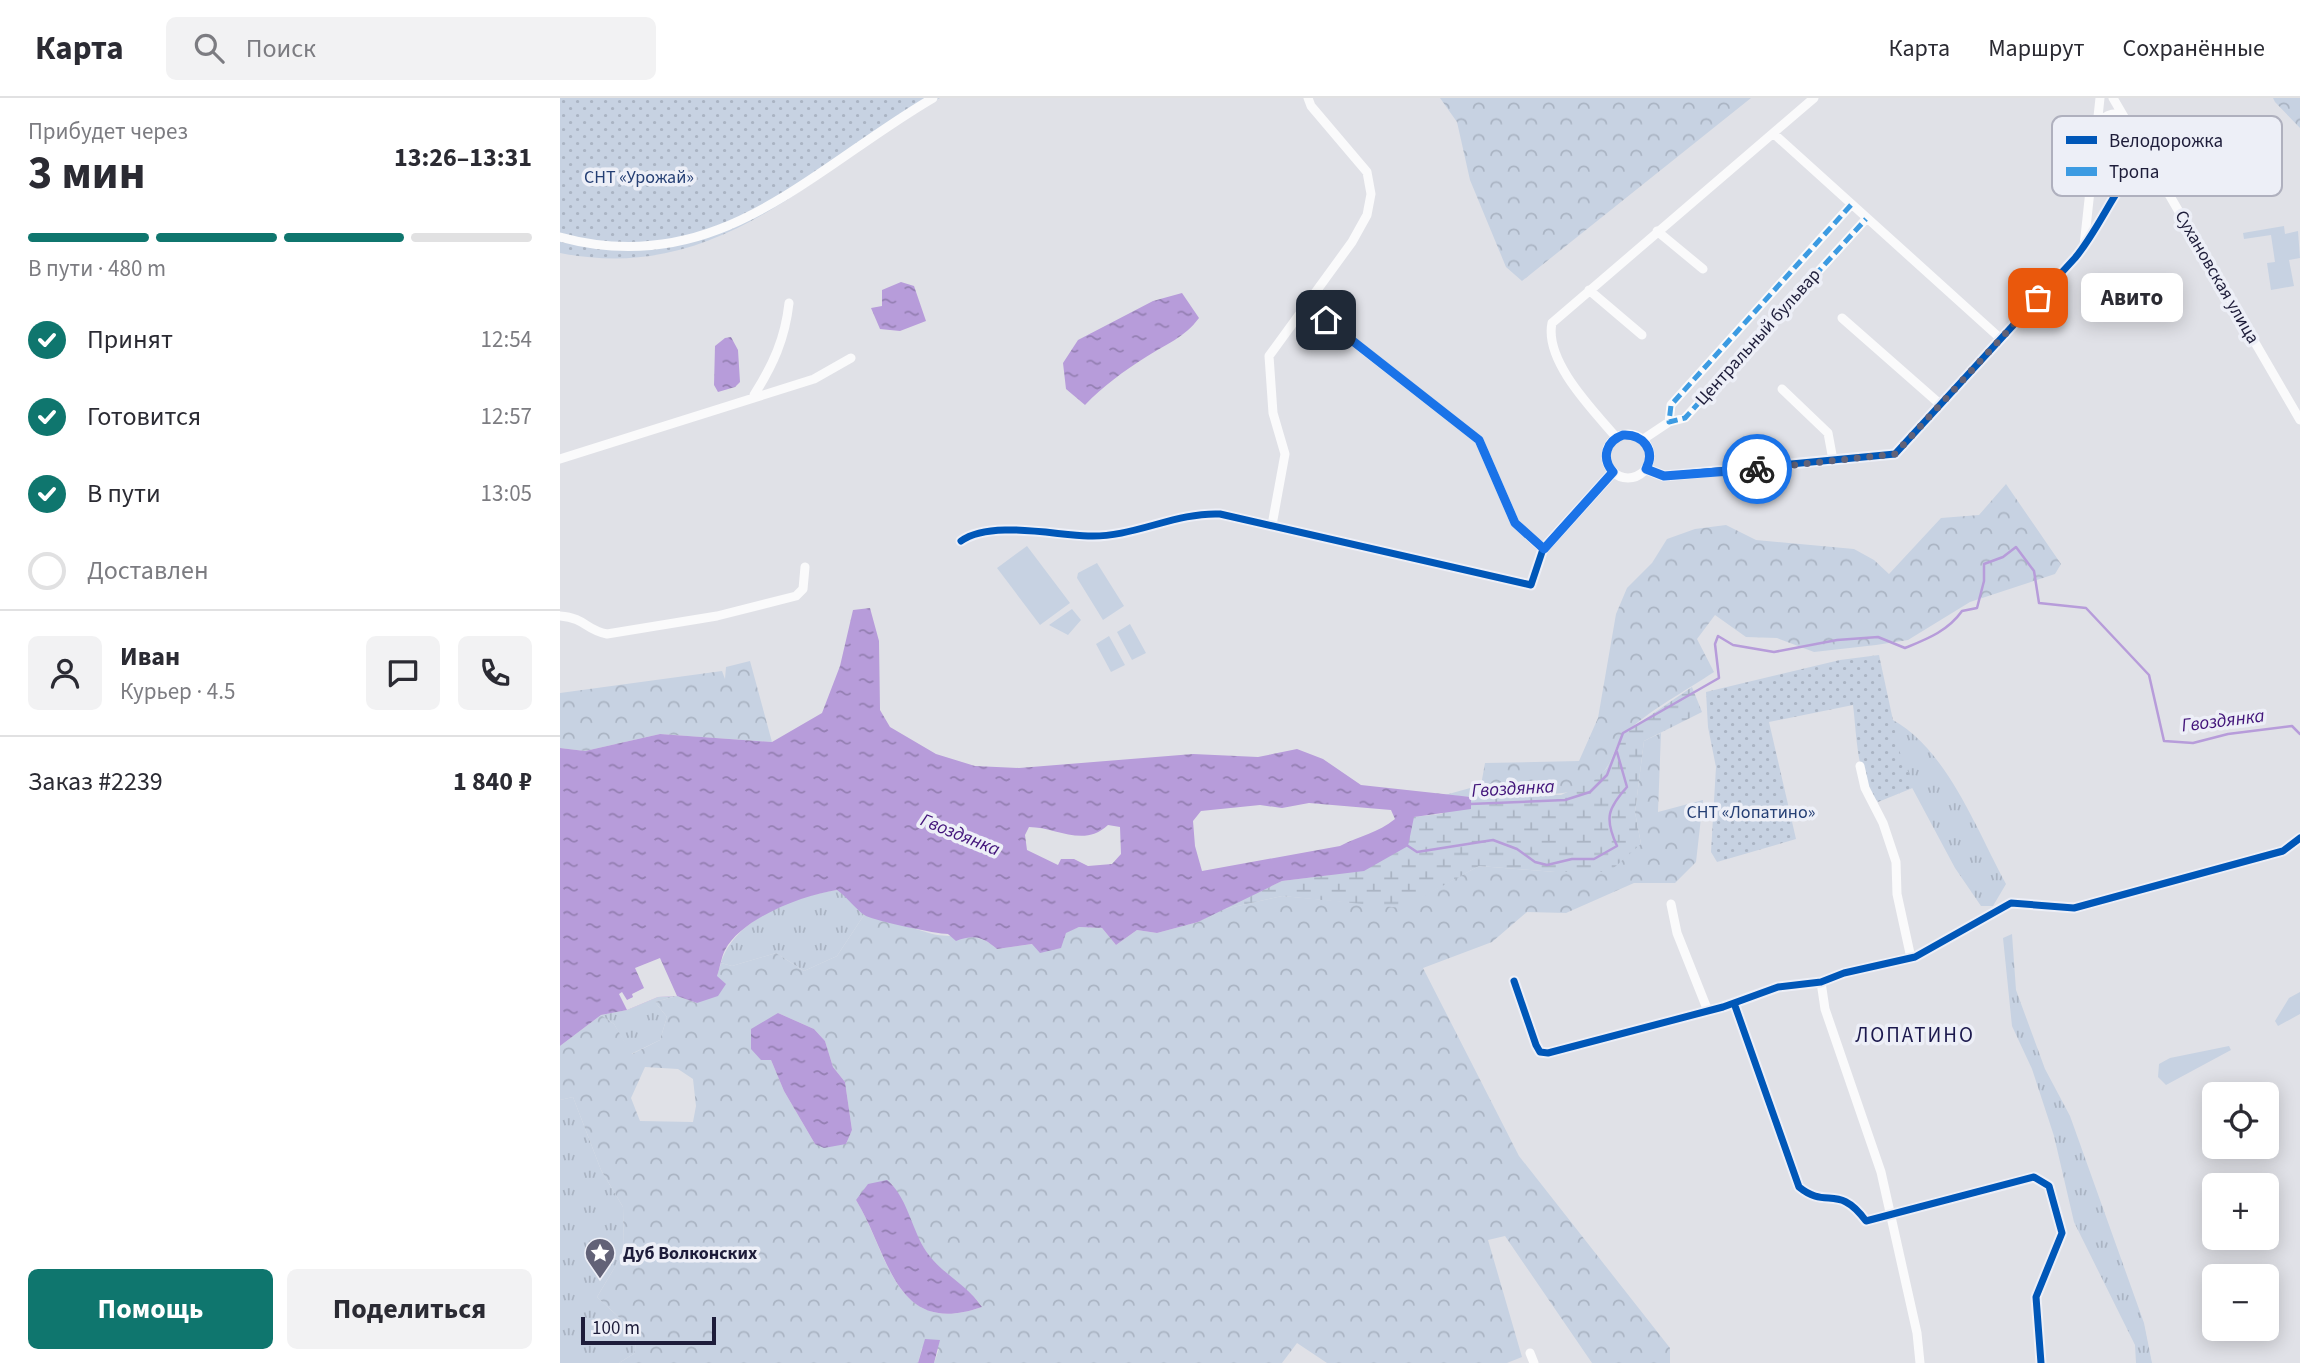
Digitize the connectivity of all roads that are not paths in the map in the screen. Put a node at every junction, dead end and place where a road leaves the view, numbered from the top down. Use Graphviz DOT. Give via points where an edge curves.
graph roads {
  1 [pos="933,98"];
  2 [pos="1308,98"];
  3 [pos="1814,98"];
  4 [pos="2100,98"];
  5 [pos="2113,98"];
  6 [pos="2122,114"];
  7 [pos="2099,116"];
  8 [pos="2107,116"];
  9 [pos="1773,133"];
  10 [pos="2090,196"];
  11 [pos="2115,196"];
  12 [pos="2169,196"];
  13 [pos="1851,205"];
  14 [pos="1866,219"];
  15 [pos="1657,230"];
  16 [pos="560,237"];
  17 [pos="2084,247"];
  18 [pos="1703,269"];
  19 [pos="1589,290"];
  20 [pos="789,303"];
  21 [pos="1305,304"];
  22 [pos="1842,318"];
  23 [pos="1642,335"];
  24 [pos="2000,339"];
  25 [pos="851,358"];
  26 [pos="1782,389"];
  27 [pos="754,395"];
  28 [pos="1941,405"];
  29 [pos="2297,416"];
  30 [pos="1669,422"];
  31 [pos="2300,431"];
  32 [pos="1616,437"];
  33 [pos="1642,440"];
  34 [pos="560,459"];
  35 [pos="1833,460"];
  36 [pos="1646,469"];
  37 [pos="1613,472"];
  38 [pos="1272,525"];
  39 [pos="961,541"];
  40 [pos="1544,549"];
  41 [pos="805,567"];
  42 [pos="560,616"];
  43 [pos="1860,766"];
  44 [pos="2300,838"];
  45 [pos="1671,904"];
  46 [pos="1911,958"];
  47 [pos="1514,981"];
  48 [pos="1821,982"];
  49 [pos="1734,1003"];
  50 [pos="1708,1011"];
  51 [pos="1892,1216"];
  52 [pos="1530,1353"];
  53 [pos="1534,1363"];
  54 [pos="1920,1363"];
  55 [pos="2041,1363"];
  1 -- 16 [label="street" via="782,199 720,231 639,246 584,244"];
  2 -- 21 [label="street" via="1367,172 1371,194 1367,215 1352,242"];
  3 -- 9 [label="street"];
  4 -- 7 [label="street"];
  5 -- 6 [label="street, Сухановская улица"];
  6 -- 8 [label="street"];
  9 -- 13 [label="street"];
  9 -- 15 [label="street"];
  10 -- 17 [label="street"];
  11 -- 17 [label="street"];
  12 -- 29 [label="street, Сухановская улица"];
  13 -- 14 [label="street"];
  13 -- 30 [label="street, Центральный бульвар" via="1671,405"];
  14 -- 24 [label="street"];
  14 -- 30 [label="street, Центральный бульвар" via="1685,418"];
  15 -- 18 [label="street"];
  15 -- 19 [label="street"];
  17 -- 24 [label="street"];
  19 -- 23 [label="street"];
  19 -- 32 [label="street" via="1552,323 1550,332 1565,374"];
  20 -- 27 [label="street" via="783,341"];
  21 -- 38 [label="street" via="1269,356 1273,413 1285,454"];
  21 -- 40 [label="street" via="1479,440 1515,523"];
  22 -- 28 [label="street"];
  24 -- 28 [label="street"];
  25 -- 27 [label="street" via="814,379"];
  26 -- 35 [label="street" via="1828,433"];
  27 -- 34 [label="street"];
  28 -- 35 [label="street" via="1895,454"];
  29 -- 31 [label="street, Сухановская улица"];
  30 -- 33 [label="street"];
  32 -- 33 [label="street" via="1631,434"];
  32 -- 37 [label="street" via="1606,453"];
  33 -- 36 [label="street" via="1650,457"];
  35 -- 36 [label="street" via="1664,476"];
  36 -- 37 [label="street" via="1634,478"];
  37 -- 40 [label="street"];
  38 -- 39 [label="street" via="1207,513 1091,537 997,531"];
  38 -- 40 [label="street" via="1531,585"];
  41 -- 42 [label="street" via="803,589 796,596 717,617 607,634 595,632 578,618"];
  43 -- 46 [label="street" via="1896,862 1897,894"];
  44 -- 46 [label="street" via="2283,851 2074,908 2011,903"];
  45 -- 50 [label="street" via="1677,933"];
  46 -- 48 [label="street"];
  47 -- 50 [label="street" via="1540,1052"];
  48 -- 49 [label="street" via="1778,987"];
  48 -- 51 [label="street" via="1825,1009"];
  49 -- 50 [label="street"];
  49 -- 51 [label="street" via="1799,1188 1810,1196 1843,1198 1866,1221"];
  51 -- 54 [label="street"];
  51 -- 55 [label="street" via="2034,1177 2049,1186 2062,1233 2036,1297"];
  52 -- 53 [label="street"];
}
